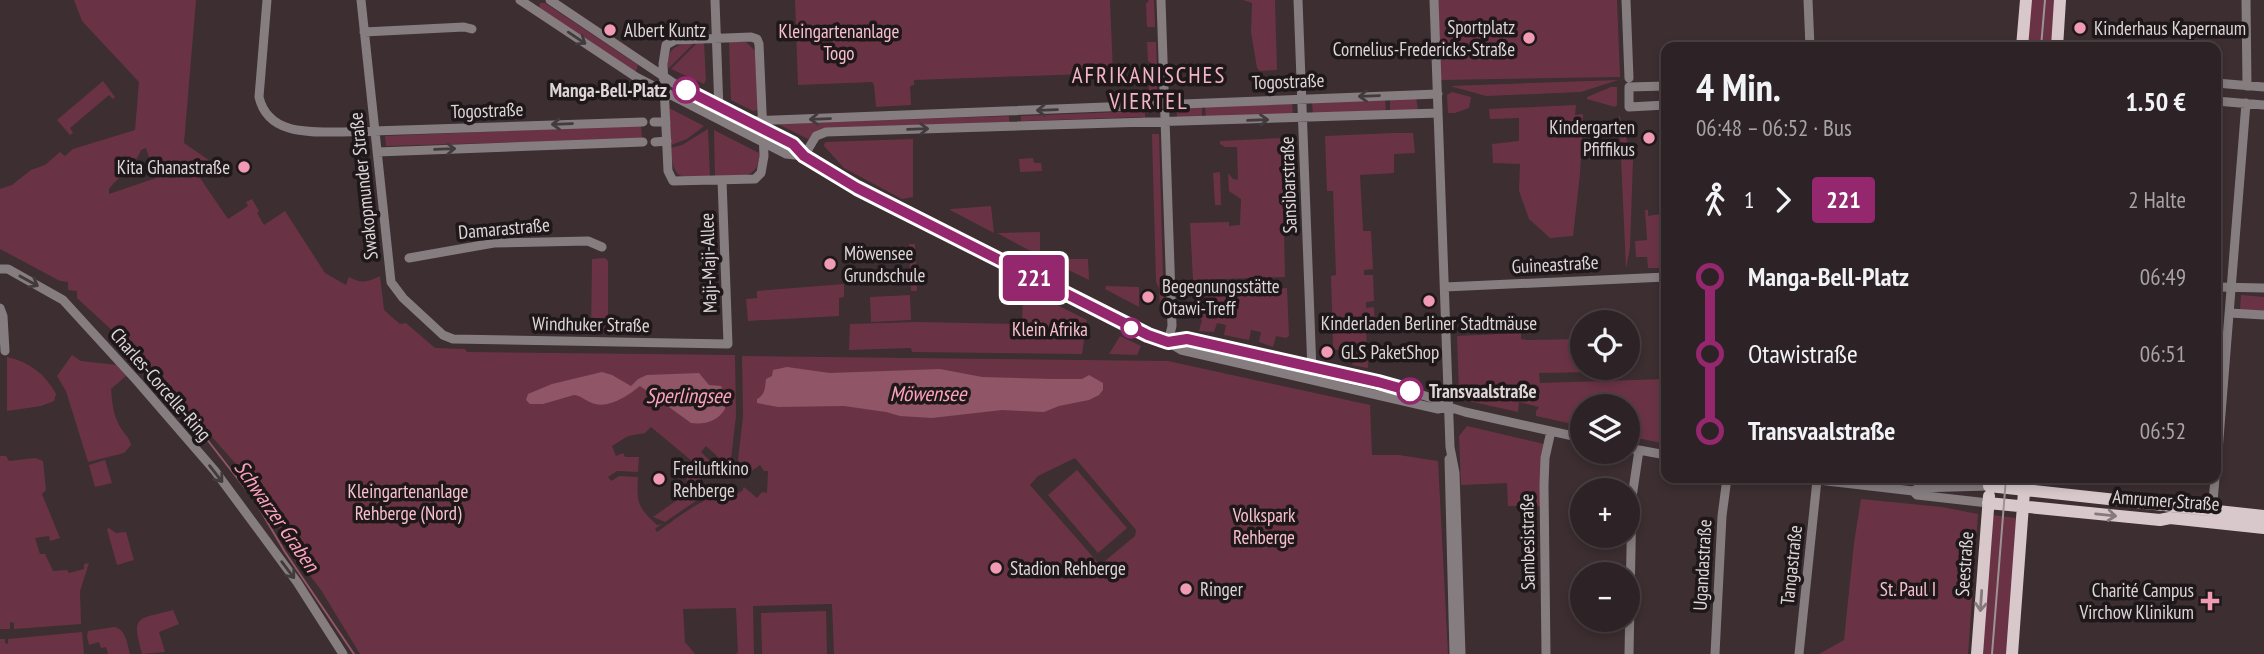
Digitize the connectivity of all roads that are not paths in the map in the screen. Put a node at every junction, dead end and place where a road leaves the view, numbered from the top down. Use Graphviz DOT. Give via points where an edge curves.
graph roads {
  1 [pos="267,0"];
  2 [pos="361,0"];
  3 [pos="520,0"];
  4 [pos="550,0"];
  5 [pos="715,0"];
  6 [pos="1161,0"];
  7 [pos="1298,0"];
  8 [pos="1434,0"];
  9 [pos="1626,0"];
  10 [pos="1808,0"];
  11 [pos="2026,0"];
  12 [pos="2060,0"];
  13 [pos="2246,0"];
  14 [pos="536,4"];
  15 [pos="472,29"];
  16 [pos="364,32"];
  17 [pos="716,38"];
  18 [pos="1810,42"];
  19 [pos="2022,42"];
  20 [pos="2057,42"];
  21 [pos="645,63"];
  22 [pos="664,76"];
  23 [pos="636,77"];
  24 [pos="1629,83"];
  25 [pos="2221,84"];
  26 [pos="1661,86"];
  27 [pos="2246,86"];
  28 [pos="2264,87"];
  29 [pos="665,93"];
  30 [pos="1437,94"];
  31 [pos="1302,98"];
  32 [pos="2221,101"];
  33 [pos="2246,103"];
  34 [pos="1164,104"];
  35 [pos="1661,105"];
  36 [pos="2264,105"];
  37 [pos="719,107"];
  38 [pos="1015,111"];
  39 [pos="1438,113"];
  40 [pos="1303,118"];
  41 [pos="720,120"];
  42 [pos="643,122"];
  43 [pos="654,122"];
  44 [pos="666,122"];
  45 [pos="1165,122"];
  46 [pos="763,124"];
  47 [pos="1015,125"];
  48 [pos="374,131"];
  49 [pos="667,141"];
  50 [pos="643,142"];
  51 [pos="655,142"];
  52 [pos="764,143"];
  53 [pos="377,152"];
  54 [pos="804,156"];
  55 [pos="722,180"];
  56 [pos="602,247"];
  57 [pos="409,258"];
  58 [pos="0,269"];
  59 [pos="1661,277"];
  60 [pos="1445,287"];
  61 [pos="2221,287"];
  62 [pos="2231,287"];
  63 [pos="2264,288"];
  64 [pos="0,308"];
  65 [pos="2230,313"];
  66 [pos="2264,316"];
  67 [pos="453,339"];
  68 [pos="1168,342"];
  69 [pos="728,344"];
  70 [pos="5,351"];
  71 [pos="1313,368"];
  72 [pos="1311,379"];
  73 [pos="1449,407"];
  74 [pos="2221,411"];
  75 [pos="1551,431"];
  76 [pos="1570,435"];
  77 [pos="1640,450"];
  78 [pos="1661,454"];
  79 [pos="1637,464"];
  80 [pos="1726,483"];
  81 [pos="1824,483"];
  82 [pos="1848,483"];
  83 [pos="1984,483"];
  84 [pos="1990,483"];
  85 [pos="2215,483"];
  86 [pos="2024,484"];
  87 [pos="1951,488"];
  88 [pos="1913,491"];
  89 [pos="1950,499"];
  90 [pos="1988,503"];
  91 [pos="2023,506"];
  92 [pos="2264,516"];
  93 [pos="2212,517"];
  94 [pos="2264,528"];
  95 [pos="1454,538"];
  96 [pos="344,654"];
  97 [pos="1454,654"];
  98 [pos="1461,654"];
  99 [pos="1546,654"];
  100 [pos="1629,654"];
  101 [pos="1715,654"];
  102 [pos="1799,654"];
  103 [pos="1977,654"];
  104 [pos="2012,654"];
  1 -- 48 [label="street, Togostraße" via="259,90 268,117 291,129"];
  2 -- 16 [label="street, Swakopmunder Straße"];
  3 -- 14 [label="street"];
  4 -- 21 [label="street"];
  5 -- 17 [label="street"];
  6 -- 34 [label="street"];
  7 -- 31 [label="street, Sansibarstraße"];
  8 -- 30 [label="street"];
  9 -- 24 [label="street"];
  10 -- 18 [label="street"];
  11 -- 19 [label="main road"];
  12 -- 20 [label="main road"];
  13 -- 27 [label="street"];
  14 -- 23 [label="street, one-way"];
  15 -- 16 [label="street"];
  16 -- 48 [label="street, Swakopmunder Straße"];
  17 -- 22 [label="street" via="668,42"];
  17 -- 37 [label="street"];
  17 -- 46 [label="street" via="757,39"];
  21 -- 22 [label="street"];
  21 -- 23 [label="street"];
  22 -- 29 [label="street"];
  22 -- 37 [label="street"];
  23 -- 29 [label="street"];
  24 -- 26 [label="street"];
  24 -- 35 [label="street" via="1629,107"];
  25 -- 27 [label="street"];
  27 -- 28 [label="street"];
  29 -- 41 [label="street"];
  29 -- 44 [label="street"];
  30 -- 31 [label="street, Togostraße, one-way"];
  30 -- 39 [label="street"];
  31 -- 34 [label="street, Togostraße"];
  31 -- 40 [label="street, Sansibarstraße"];
  32 -- 33 [label="street"];
  33 -- 36 [label="street"];
  33 -- 62 [label="street"];
  34 -- 38 [label="street, Togostraße, one-way"];
  34 -- 45 [label="street"];
  37 -- 41 [label="street"];
  37 -- 46 [label="street"];
  38 -- 46 [label="street, Togostraße, one-way"];
  38 -- 47 [label="street"];
  39 -- 40 [label="street, Togostraße"];
  39 -- 60 [label="street"];
  45 -- 40 [label="street, Togostraße, one-way"];
  40 -- 71 [label="street, Sansibarstraße"];
  41 -- 52 [label="street"];
  42 -- 48 [label="street, Togostraße, one-way"];
  43 -- 44 [label="street"];
  44 -- 49 [label="street"];
  45 -- 47 [label="street, Togostraße"];
  45 -- 68 [label="street" via="1172,326"];
  46 -- 52 [label="street"];
  46 -- 54 [label="street"];
  54 -- 47 [label="street, Togostraße, one-way" via="816,136 826,132"];
  48 -- 53 [label="street, Swakopmunder Straße"];
  49 -- 51 [label="street"];
  49 -- 55 [label="street" via="673,181"];
  53 -- 50 [label="street, Togostraße, one-way"];
  52 -- 54 [label="street" via="786,155"];
  52 -- 55 [label="street" via="759,177"];
  53 -- 67 [label="street, Swakopmunder Straße" via="393,260 391,282 443,335"];
  54 -- 68 [label="street" via="942,232 1131,328"];
  55 -- 69 [label="street, Maji-Maji-Allee"];
  56 -- 57 [label="street, Damarastraße" via="588,240 494,243"];
  58 -- 96 [label="street, Charles-Corcelle-Ring, one-way" via="8,269 63,300 138,382 223,482"];
  59 -- 60 [label="street, Guineastraße"];
  60 -- 73 [label="street"];
  61 -- 62 [label="street"];
  62 -- 63 [label="street"];
  62 -- 65 [label="street"];
  64 -- 70 [label="street"];
  65 -- 66 [label="street"];
  65 -- 74 [label="street"];
  67 -- 69 [label="street, Windhuker Straße"];
  68 -- 71 [label="street" via="1187,339"];
  68 -- 72 [label="street" via="1181,351"];
  71 -- 72 [label="street, Sansibarstraße"];
  71 -- 73 [label="street" via="1378,382"];
  72 -- 73 [label="street" via="1438,409"];
  73 -- 75 [label="street"];
  73 -- 95 [label="street" via="1448,473"];
  75 -- 76 [label="street"];
  75 -- 99 [label="street, Sambesistraße" via="1544,485"];
  77 -- 78 [label="street"];
  79 -- 100 [label="street" via="1632,498"];
  80 -- 101 [label="street, Ugandastraße"];
  81 -- 102 [label="street, Tangastraße"];
  82 -- 88 [label="street"];
  83 -- 87 [label="street"];
  84 -- 90 [label="main road, Seestraße"];
  85 -- 93 [label="street"];
  86 -- 91 [label="main road"];
  86 -- 93 [label="main road, Amrumer Straße"];
  87 -- 88 [label="street"];
  87 -- 89 [label="street"];
  88 -- 89 [label="street"];
  89 -- 90 [label="street"];
  90 -- 91 [label="main road, Amrumer Straße"];
  90 -- 103 [label="main road, Seestraße, one-way"];
  91 -- 93 [label="main road, Amrumer Straße, one-way" via="2160,520"];
  91 -- 104 [label="main road"];
  92 -- 93 [label="main road, Amrumer Straße"];
  93 -- 94 [label="main road, Amrumer Straße"];
  95 -- 97 [label="street"];
  95 -- 98 [label="street"];
}
